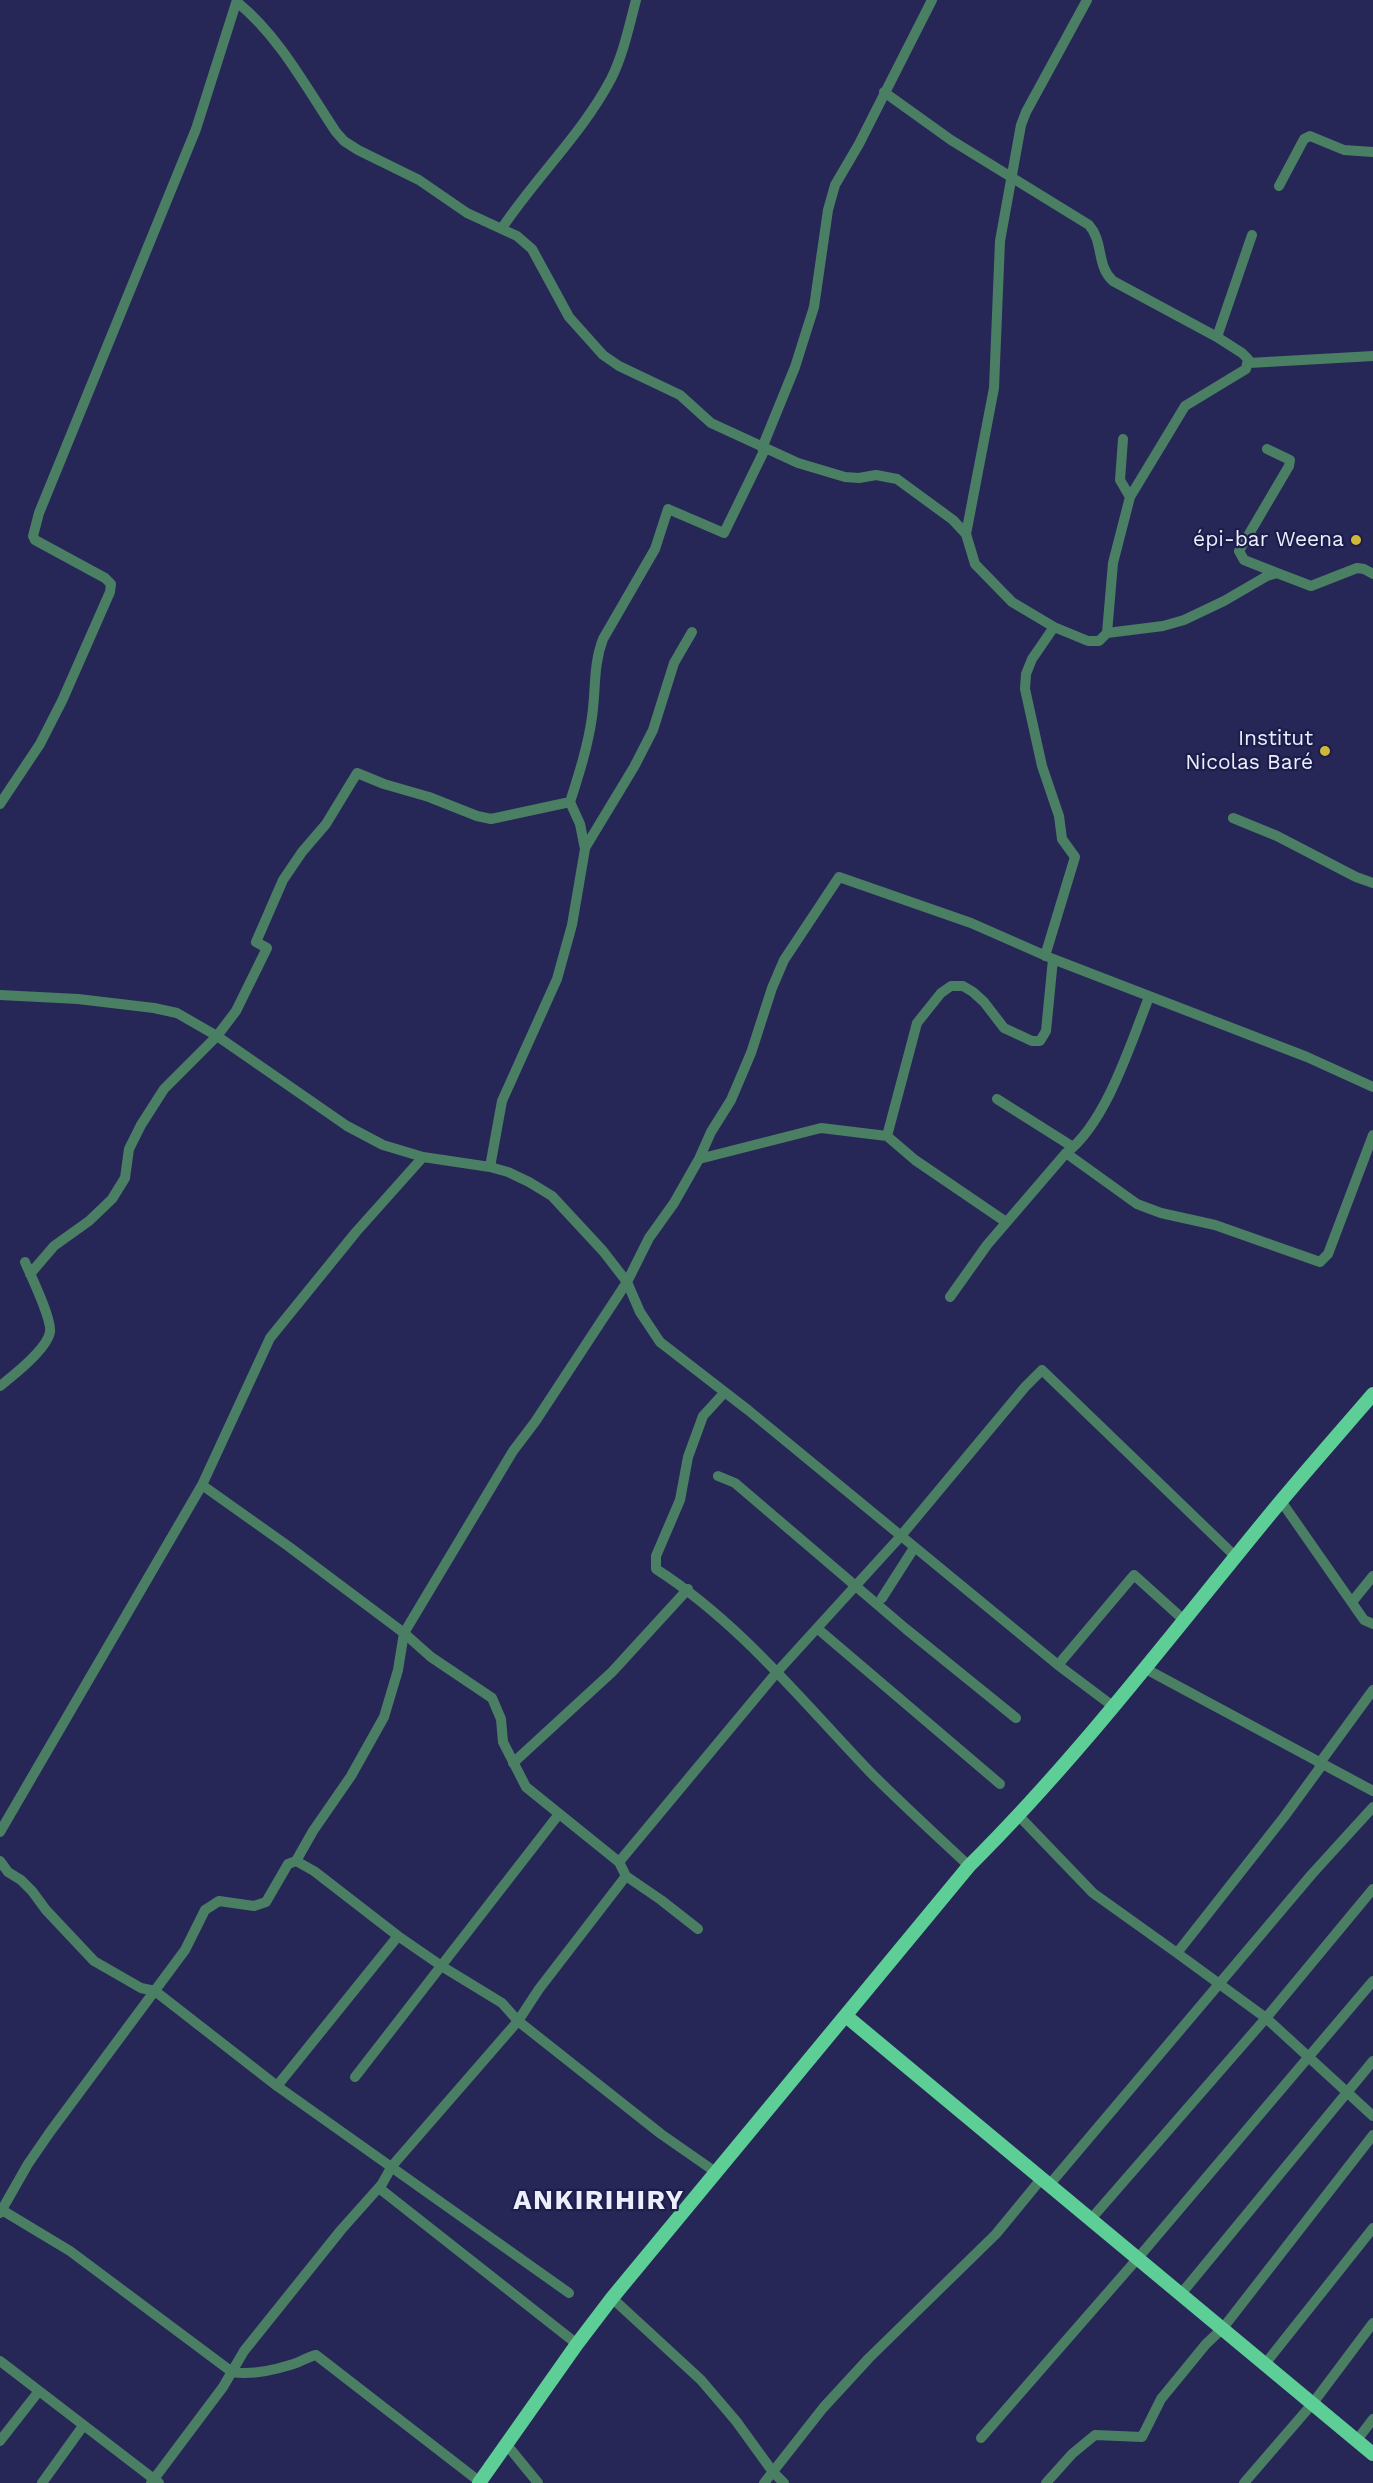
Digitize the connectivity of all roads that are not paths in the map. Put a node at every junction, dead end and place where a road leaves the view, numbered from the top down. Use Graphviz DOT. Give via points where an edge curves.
graph roads {
  1 [pos="636,0"];
  2 [pos="932,0"];
  3 [pos="1087,0"];
  4 [pos="237,1"];
  5 [pos="884,92"];
  6 [pos="1373,152"];
  7 [pos="1011,178"];
  8 [pos="1279,186"];
  9 [pos="502,228"];
  10 [pos="1252,236"];
  11 [pos="1216,337"];
  12 [pos="1373,356"];
  13 [pos="1249,363"];
  14 [pos="1123,439"];
  15 [pos="764,449"];
  16 [pos="1267,449"];
  17 [pos="1130,497"];
  18 [pos="966,534"];
  19 [pos="1277,573"];
  20 [pos="1373,574"];
  21 [pos="1054,627"];
  22 [pos="692,632"];
  23 [pos="1107,633"];
  24 [pos="570,802"];
  25 [pos="0,804"];
  26 [pos="1233,818"];
  27 [pos="585,849"];
  28 [pos="1373,883"];
  29 [pos="1049,958"];
  30 [pos="0,995"];
  31 [pos="1149,997"];
  32 [pos="217,1036"];
  33 [pos="1373,1088"];
  34 [pos="997,1099"];
  35 [pos="1373,1135"];
  36 [pos="887,1136"];
  37 [pos="1070,1150"];
  38 [pos="423,1157"];
  39 [pos="699,1159"];
  40 [pos="490,1167"];
  41 [pos="1006,1222"];
  42 [pos="25,1262"];
  43 [pos="30,1274"];
  44 [pos="627,1282"];
  45 [pos="950,1297"];
  46 [pos="0,1386"];
  47 [pos="724,1393"];
  48 [pos="1373,1394"];
  49 [pos="718,1476"];
  50 [pos="202,1485"];
  51 [pos="1281,1501"];
  52 [pos="900,1536"];
  53 [pos="914,1548"];
  54 [pos="1236,1557"];
  55 [pos="1373,1576"];
  56 [pos="856,1586"];
  57 [pos="688,1589"];
  58 [pos="882,1598"];
  59 [pos="1352,1602"];
  60 [pos="1185,1621"];
  61 [pos="1373,1624"];
  62 [pos="818,1629"];
  63 [pos="404,1633"];
  64 [pos="1058,1665"];
  65 [pos="1146,1669"];
  66 [pos="777,1672"];
  67 [pos="1373,1690"];
  68 [pos="1114,1707"];
  69 [pos="1016,1718"];
  70 [pos="513,1762"];
  71 [pos="1321,1765"];
  72 [pos="1000,1784"];
  73 [pos="1373,1791"];
  74 [pos="1373,1807"];
  75 [pos="559,1814"];
  76 [pos="1018,1815"];
  77 [pos="0,1832"];
  78 [pos="0,1861"];
  79 [pos="296,1861"];
  80 [pos="619,1862"];
  81 [pos="969,1866"];
  82 [pos="626,1876"];
  83 [pos="1373,1889"];
  84 [pos="698,1929"];
  85 [pos="398,1936"];
  86 [pos="1176,1953"];
  87 [pos="443,1967"];
  88 [pos="1373,1981"];
  89 [pos="1221,1984"];
  90 [pos="156,1990"];
  91 [pos="846,2016"];
  92 [pos="1266,2018"];
  93 [pos="518,2021"];
  94 [pos="1308,2056"];
  95 [pos="1373,2061"];
  96 [pos="356,2077"];
  97 [pos="277,2086"];
  98 [pos="1347,2094"];
  99 [pos="1373,2116"];
  100 [pos="1373,2135"];
  101 [pos="392,2166"];
  102 [pos="717,2173"];
  103 [pos="1046,2181"];
  104 [pos="379,2188"];
  105 [pos="1,2211"];
  106 [pos="1091,2219"];
  107 [pos="1373,2228"];
  108 [pos="1138,2258"];
  109 [pos="568,2293"];
  110 [pos="1181,2294"];
  111 [pos="612,2298"];
  112 [pos="1373,2324"];
  113 [pos="1223,2328"];
  114 [pos="577,2344"];
  115 [pos="0,2361"];
  116 [pos="1265,2364"];
  117 [pos="232,2372"];
  118 [pos="39,2391"];
  119 [pos="1313,2403"];
  120 [pos="1373,2419"];
  121 [pos="83,2426"];
  122 [pos="981,2438"];
  123 [pos="1356,2440"];
  124 [pos="0,2441"];
  125 [pos="507,2445"];
  126 [pos="1373,2454"];
  127 [pos="773,2472"];
  128 [pos="155,2482"];
  129 [pos="479,2482"];
  130 [pos="42,2483"];
  131 [pos="538,2483"];
  132 [pos="764,2483"];
  133 [pos="784,2483"];
  134 [pos="1046,2483"];
  135 [pos="1244,2483"];
  1 -- 9 [label="street" via="611,79 566,147"];
  2 -- 5 [label="street"];
  3 -- 7 [label="street" via="1026,112"];
  4 -- 9 [label="street" via="272,38 344,141 419,180 466,213"];
  4 -- 25 [label="street" via="196,129 73,427 33,536 105,578 111,584 110,592 40,744"];
  5 -- 7 [label="street"];
  5 -- 15 [label="street" via="835,185 814,307"];
  6 -- 8 [label="street" via="1344,150 1310,136 1304,139"];
  7 -- 11 [label="street" via="1089,225 1097,234 1104,269 1113,280"];
  7 -- 18 [label="street" via="1000,241 994,388"];
  9 -- 15 [label="street" via="532,249 569,317 603,355 680,395 711,423"];
  10 -- 11 [label="street"];
  11 -- 13 [label="street" via="1242,353"];
  12 -- 13 [label="street"];
  13 -- 17 [label="street" via="1246,369 1185,406"];
  14 -- 17 [label="street" via="1120,480"];
  15 -- 18 [label="street" via="798,464 845,477 897,479"];
  15 -- 24 [label="street" via="724,533 668,509 655,549 598,651 589,736"];
  16 -- 19 [label="street" via="1290,460 1289,466 1239,551 1244,560"];
  17 -- 23 [label="street" via="1113,562"];
  18 -- 21 [label="street" via="975,564 1012,602"];
  19 -- 20 [label="street" via="1311,586 1357,568"];
  19 -- 23 [label="street" via="1184,620"];
  21 -- 23 [label="street" via="1088,641 1099,641"];
  21 -- 29 [label="street" via="1032,659 1025,689 1062,839 1075,857"];
  22 -- 27 [label="street" via="674,663 653,730"];
  24 -- 27 [label="street"];
  24 -- 32 [label="street" via="490,819 357,773 326,824 283,880 256,942 267,948 237,1011"];
  26 -- 28 [label="street"];
  27 -- 40 [label="street" via="580,891 562,964 502,1101"];
  29 -- 31 [label="street"];
  29 -- 36 [label="street" via="1046,1031 1040,1041 1004,1028 968,989 951,986 941,993 917,1023"];
  29 -- 39 [label="street" via="971,923 839,877 784,960 731,1100"];
  30 -- 32 [label="street" via="154,1008 177,1013"];
  31 -- 33 [label="street" via="1307,1057"];
  31 -- 37 [label="street" via="1115,1084"];
  32 -- 38 [label="street" via="347,1126 383,1145"];
  32 -- 43 [label="street" via="164,1089 129,1149 125,1178 112,1199 54,1246"];
  34 -- 37 [label="street"];
  35 -- 37 [label="street" via="1328,1254 1320,1262 1215,1225 1137,1204"];
  36 -- 39 [label="street" via="821,1128"];
  36 -- 41 [label="street" via="915,1160"];
  37 -- 41 [label="street"];
  38 -- 40 [label="street"];
  38 -- 50 [label="street" via="270,1338"];
  39 -- 44 [label="street" via="649,1238"];
  40 -- 44 [label="street" via="508,1172 552,1196"];
  41 -- 45 [label="street"];
  42 -- 43 [label="street"];
  43 -- 46 [label="street" via="51,1330 45,1344"];
  44 -- 47 [label="street" via="640,1312 660,1341"];
  44 -- 63 [label="street" via="513,1451"];
  47 -- 52 [label="street"];
  47 -- 57 [label="street" via="703,1416 687,1456 680,1500 656,1556 656,1569"];
  48 -- 51 [label="main road"];
  49 -- 56 [label="street" via="735,1483"];
  50 -- 63 [label="street"];
  50 -- 77 [label="street"];
  51 -- 54 [label="main road"];
  51 -- 59 [label="street"];
  52 -- 53 [label="street"];
  52 -- 54 [label="street" via="1042,1370"];
  52 -- 56 [label="street"];
  53 -- 58 [label="street"];
  53 -- 64 [label="street"];
  54 -- 60 [label="main road"];
  55 -- 59 [label="street"];
  56 -- 62 [label="street"];
  56 -- 69 [label="street"];
  57 -- 66 [label="street"];
  57 -- 70 [label="street" via="612,1672"];
  59 -- 61 [label="street" via="1364,1620"];
  60 -- 64 [label="street" via="1134,1575"];
  60 -- 65 [label="main road"];
  62 -- 66 [label="street"];
  62 -- 72 [label="street"];
  63 -- 70 [label="street" via="430,1657 492,1698 501,1719 503,1742"];
  63 -- 79 [label="street" via="384,1717"];
  64 -- 68 [label="street"];
  65 -- 68 [label="main road"];
  65 -- 71 [label="street"];
  66 -- 80 [label="street"];
  66 -- 81 [label="street" via="871,1772"];
  67 -- 71 [label="street"];
  68 -- 76 [label="main road"];
  70 -- 75 [label="street" via="526,1787"];
  71 -- 73 [label="street"];
  71 -- 86 [label="street"];
  74 -- 89 [label="street"];
  75 -- 80 [label="street"];
  75 -- 87 [label="street"];
  76 -- 81 [label="main road"];
  76 -- 86 [label="street" via="1093,1893"];
  78 -- 90 [label="street" via="94,1961 141,1988"];
  79 -- 85 [label="street"];
  79 -- 90 [label="street" via="288,1864 266,1902 254,1906 219,1901 205,1910 185,1950"];
  80 -- 82 [label="street"];
  81 -- 91 [label="main road"];
  82 -- 84 [label="street"];
  82 -- 93 [label="street"];
  83 -- 92 [label="street"];
  85 -- 87 [label="street"];
  85 -- 97 [label="street"];
  86 -- 89 [label="street"];
  87 -- 93 [label="street" via="502,2003"];
  87 -- 96 [label="street"];
  88 -- 94 [label="street"];
  89 -- 92 [label="street"];
  89 -- 103 [label="street"];
  90 -- 97 [label="street"];
  90 -- 105 [label="street" via="33,2156"];
  91 -- 102 [label="main road"];
  91 -- 103 [label="main road"];
  92 -- 94 [label="street"];
  92 -- 106 [label="street"];
  93 -- 101 [label="street"];
  93 -- 102 [label="street"];
  94 -- 98 [label="street"];
  94 -- 108 [label="street"];
  95 -- 98 [label="street"];
  97 -- 101 [label="street"];
  98 -- 99 [label="street"];
  98 -- 110 [label="street"];
  100 -- 113 [label="street"];
  101 -- 104 [label="street"];
  101 -- 109 [label="street"];
  102 -- 111 [label="main road"];
  103 -- 106 [label="main road"];
  103 -- 127 [label="street" via="868,2358"];
  104 -- 114 [label="street"];
  104 -- 117 [label="street" via="244,2351"];
  105 -- 117 [label="street" via="70,2251"];
  106 -- 108 [label="main road"];
  107 -- 116 [label="street"];
  108 -- 110 [label="main road"];
  108 -- 122 [label="street"];
  110 -- 113 [label="main road"];
  111 -- 114 [label="main road"];
  111 -- 127 [label="street" via="701,2380"];
  112 -- 119 [label="street"];
  113 -- 116 [label="main road"];
  113 -- 134 [label="street" via="1161,2399 1142,2437 1095,2435"];
  114 -- 125 [label="main road"];
  115 -- 118 [label="street"];
  116 -- 119 [label="main road"];
  117 -- 128 [label="street"];
  117 -- 129 [label="street" via="247,2374 292,2365 316,2355"];
  118 -- 121 [label="street"];
  118 -- 124 [label="street"];
  119 -- 123 [label="main road"];
  119 -- 135 [label="street"];
  120 -- 123 [label="street"];
  121 -- 128 [label="street"];
  121 -- 130 [label="street"];
  123 -- 126 [label="main road"];
  125 -- 129 [label="main road"];
  125 -- 131 [label="street"];
  127 -- 132 [label="street"];
  127 -- 133 [label="street"];
}
